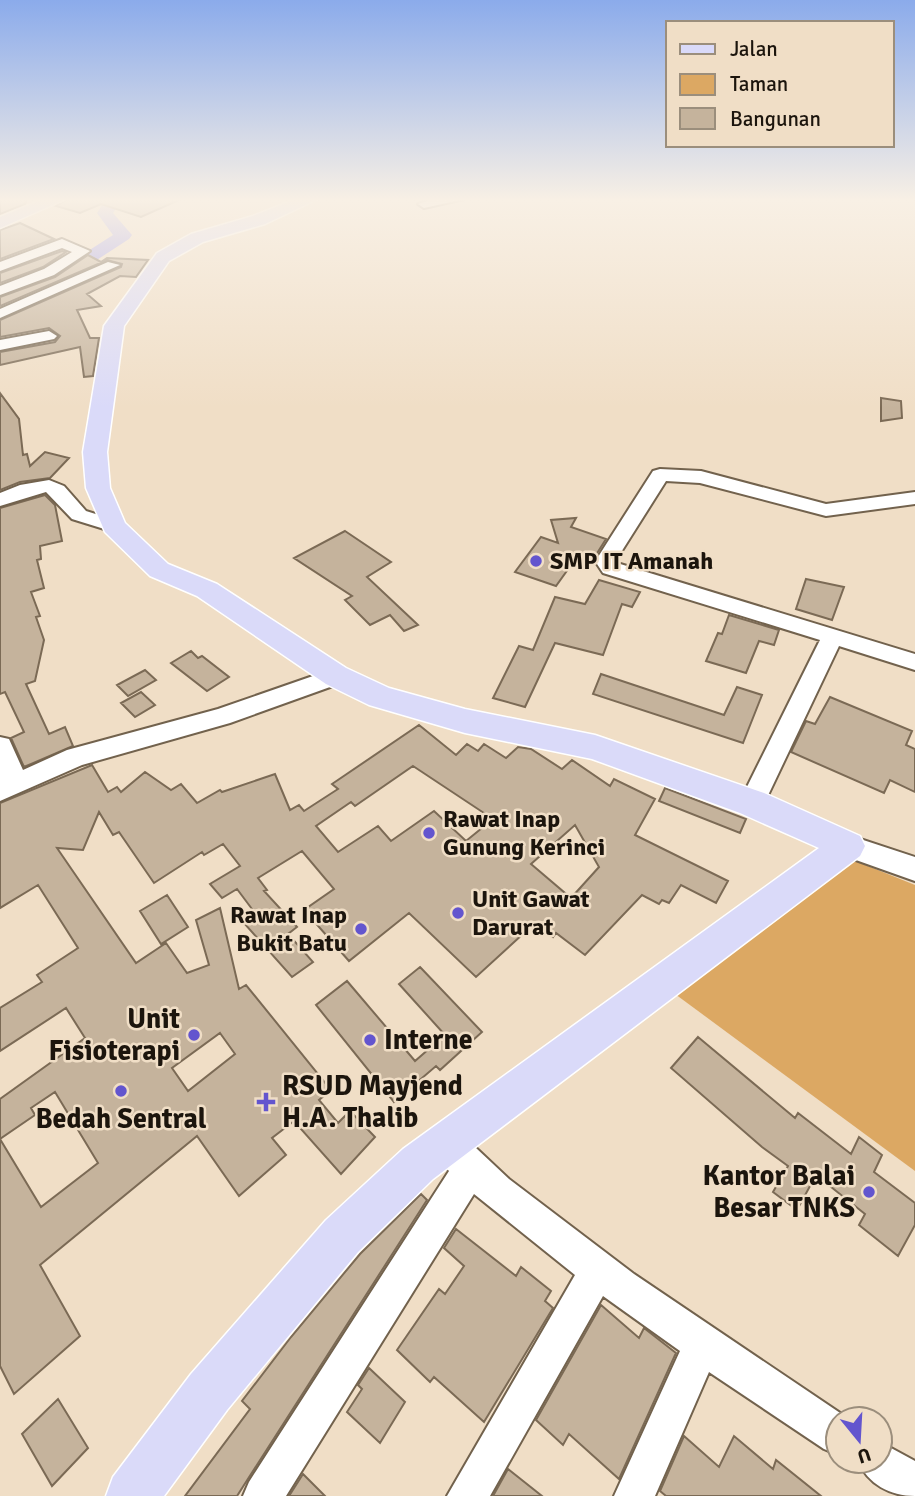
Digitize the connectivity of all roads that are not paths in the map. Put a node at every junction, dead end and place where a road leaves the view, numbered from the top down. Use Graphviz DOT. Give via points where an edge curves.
graph roads {
  1 [pos="54,269"];
  2 [pos="104,269"];
  3 [pos="152,269"];
  4 [pos="0,291"];
  5 [pos="0,314"];
  6 [pos="49,336"];
  7 [pos="0,345"];
  8 [pos="915,498"];
  9 [pos="0,500"];
  10 [pos="114,526"];
  11 [pos="832,636"];
  12 [pos="915,662"];
  13 [pos="336,676"];
  14 [pos="0,746"];
  15 [pos="8,787"];
  16 [pos="752,803"];
  17 [pos="848,846"];
  18 [pos="915,869"];
  19 [pos="458,1157"];
  20 [pos="598,1271"];
  21 [pos="702,1345"];
  22 [pos="824,1426"];
  23 [pos="894,1471"];
  24 [pos="915,1485"];
  25 [pos="132,1496"];
  26 [pos="263,1496"];
  27 [pos="467,1496"];
  28 [pos="634,1496"];
  1 -- 4 [label="street"];
  2 -- 5 [label="street"];
  3 -- 10 [label="main road" via="114,326 94,452 98,488"];
  6 -- 7 [label="street"];
  8 -- 11 [label="street" via="827,510 701,477 660,475 607,561 610,568"];
  9 -- 10 [label="street" via="49,486 79,515"];
  10 -- 13 [label="main road" via="159,570 239,609"];
  11 -- 12 [label="street"];
  11 -- 16 [label="street"];
  13 -- 15 [label="street" via="222,717 76,757"];
  13 -- 16 [label="main road" via="380,696 465,721 595,747"];
  14 -- 15 [label="street"];
  16 -- 17 [label="main road"];
  17 -- 18 [label="street"];
  17 -- 19 [label="main road"];
  19 -- 20 [label="street"];
  19 -- 25 [label="main road" via="418,1164 342,1236 209,1392"];
  19 -- 26 [label="street"];
  20 -- 21 [label="street"];
  20 -- 27 [label="street"];
  21 -- 22 [label="street"];
  21 -- 28 [label="street"];
  23 -- 24 [label="street"];
}
